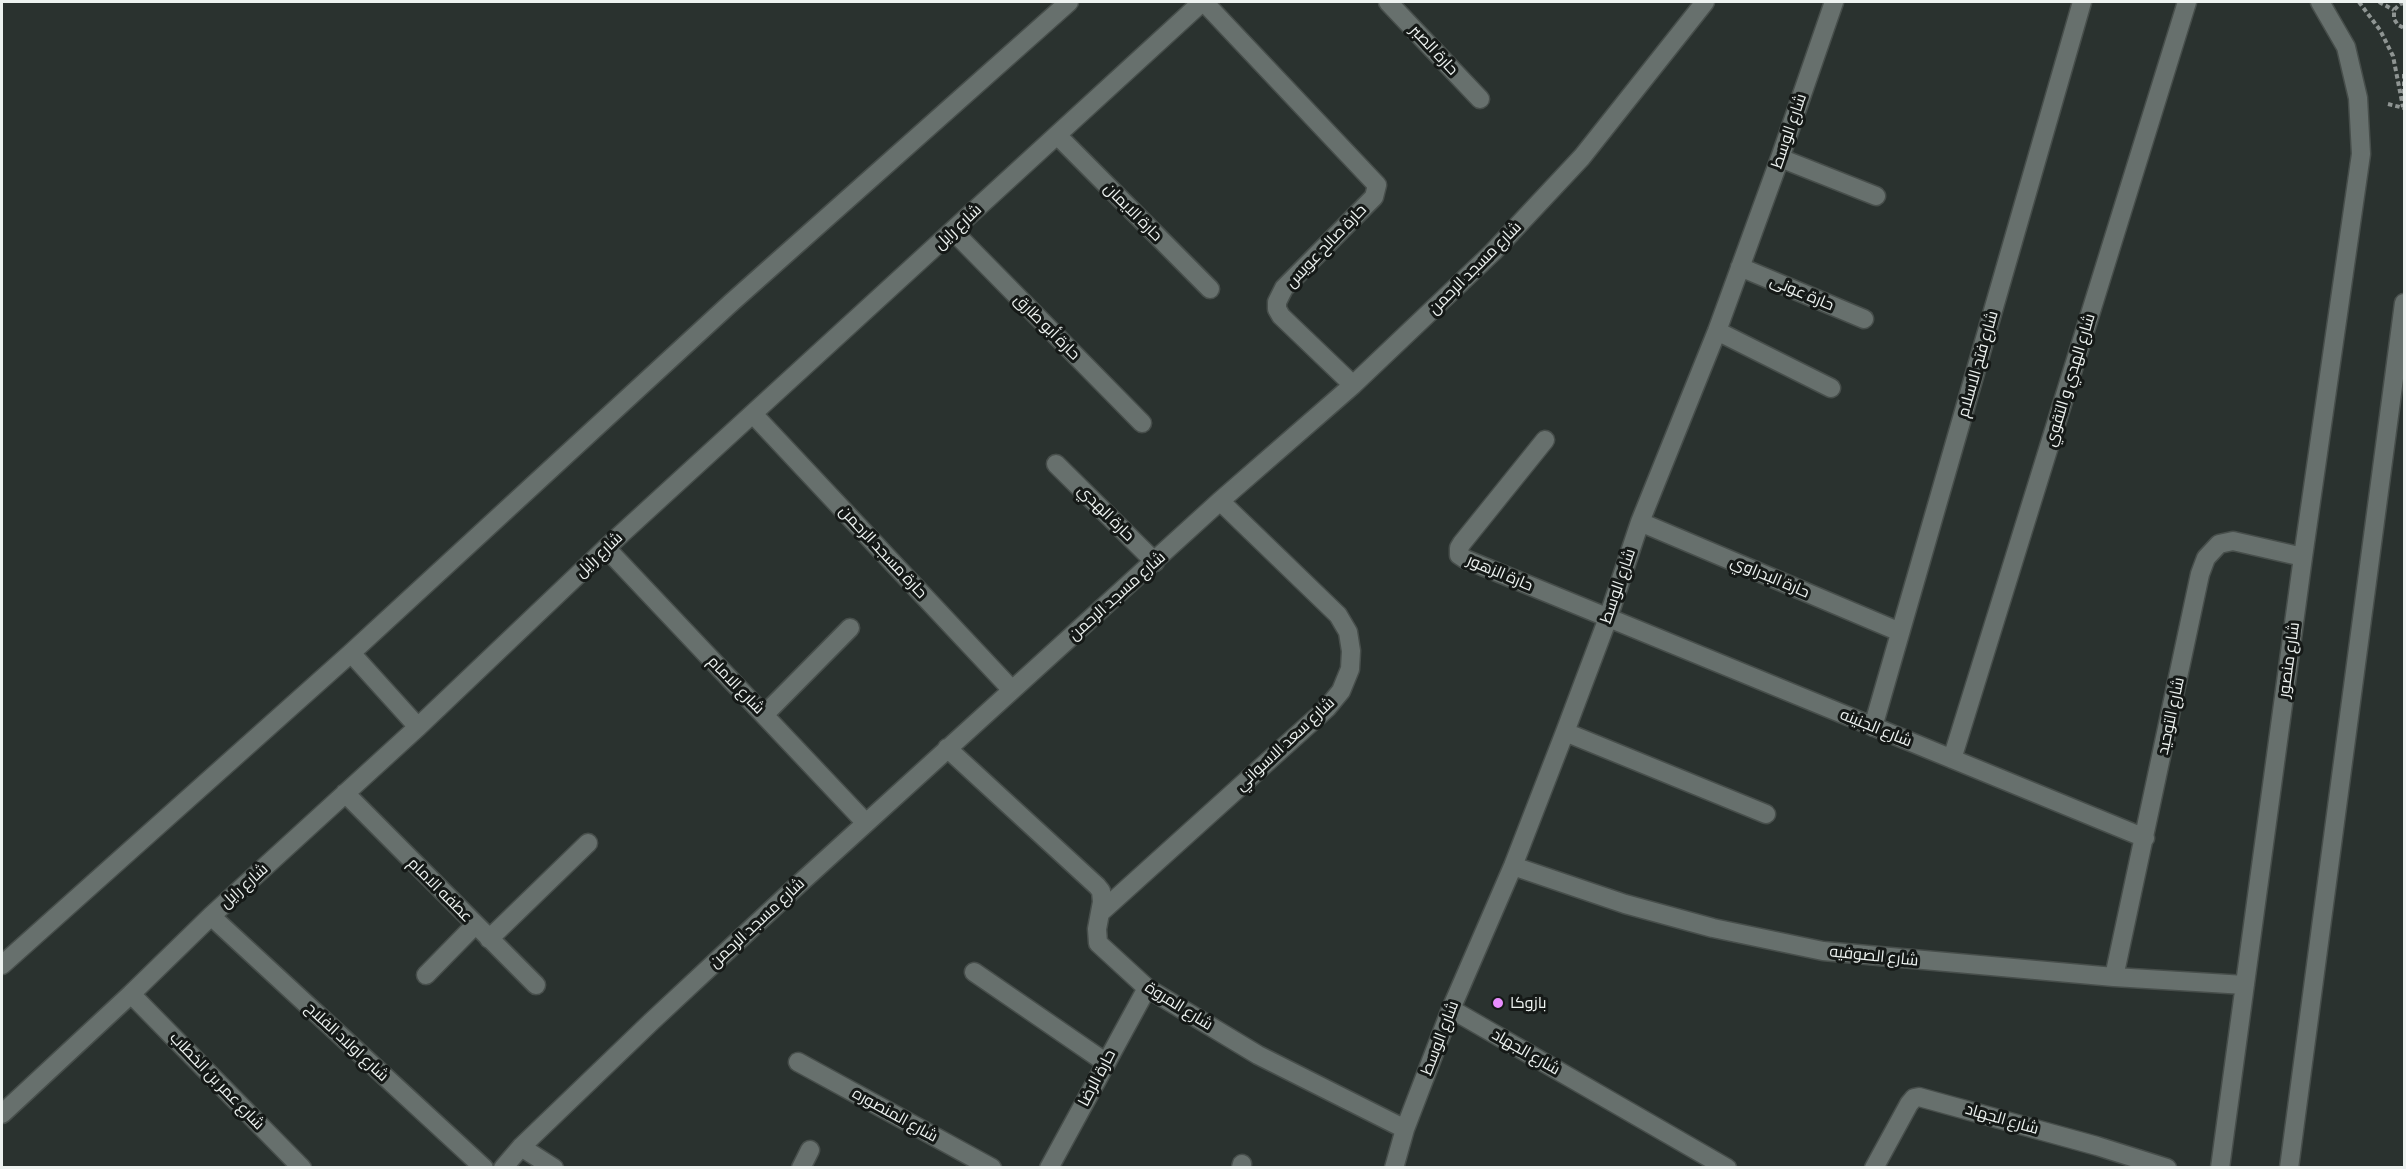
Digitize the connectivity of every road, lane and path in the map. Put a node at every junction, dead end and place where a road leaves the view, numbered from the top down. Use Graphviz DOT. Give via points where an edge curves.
graph roads {
  1 [pos="1069,2"];
  2 [pos="1203,2"];
  3 [pos="1388,2"];
  4 [pos="1705,2"];
  5 [pos="1834,2"];
  6 [pos="2082,2"];
  7 [pos="2187,2"];
  8 [pos="2320,2"];
  9 [pos="2359,2"];
  10 [pos="2379,2"];
  11 [pos="2404,3"];
  12 [pos="2394,10"];
  13 [pos="2404,28"];
  14 [pos="2404,74"];
  15 [pos="1480,99"];
  16 [pos="2404,106"];
  17 [pos="1057,135"];
  18 [pos="1780,158"];
  19 [pos="1876,196"];
  20 [pos="953,231"];
  21 [pos="1740,267"];
  22 [pos="1210,289"];
  23 [pos="2404,303"];
  24 [pos="1864,319"];
  25 [pos="1716,331"];
  26 [pos="1353,385"];
  27 [pos="1831,388"];
  28 [pos="753,414"];
  29 [pos="1142,423"];
  30 [pos="1545,440"];
  31 [pos="1056,464"];
  32 [pos="1220,501"];
  33 [pos="1640,522"];
  34 [pos="606,548"];
  35 [pos="2303,557"];
  36 [pos="1155,562"];
  37 [pos="1608,618"];
  38 [pos="850,628"];
  39 [pos="1900,632"];
  40 [pos="351,653"];
  41 [pos="1012,690"];
  42 [pos="764,715"];
  43 [pos="418,727"];
  44 [pos="1873,727"];
  45 [pos="1565,732"];
  46 [pos="947,748"];
  47 [pos="1952,759"];
  48 [pos="345,793"];
  49 [pos="1766,814"];
  50 [pos="866,823"];
  51 [pos="2145,838"];
  52 [pos="588,843"];
  53 [pos="1513,866"];
  54 [pos="1100,913"];
  55 [pos="211,916"];
  56 [pos="475,926"];
  57 [pos="489,939"];
  58 [pos="2,965"];
  59 [pos="974,972"];
  60 [pos="426,975"];
  61 [pos="2114,977"];
  62 [pos="2245,985"];
  63 [pos="536,986"];
  64 [pos="1147,988"];
  65 [pos="131,994"];
  66 [pos="1451,1009"];
  67 [pos="798,1062"];
  68 [pos="1105,1062"];
  69 [pos="2,1114"];
  70 [pos="1405,1129"];
  71 [pos="521,1147"];
  72 [pos="810,1150"];
  73 [pos="302,1167"];
  74 [pos="484,1167"];
  75 [pos="503,1167"];
  76 [pos="554,1167"];
  77 [pos="801,1167"];
  78 [pos="992,1167"];
  79 [pos="1049,1167"];
  80 [pos="1394,1167"];
  81 [pos="1727,1167"];
  82 [pos="1874,1167"];
  83 [pos="2167,1167"];
  84 [pos="2220,1167"];
  85 [pos="2289,1167"];
  1 -- 40 [label="street" via="732,302"];
  2 -- 17 [label="street, شارع رايل"];
  2 -- 26 [label="street, حارة صالح عويس" via="1377,185 1374,197 1284,288 1277,302 1281,316"];
  3 -- 15 [label="street, حارة الصبر"];
  4 -- 26 [label="street, شارع مسجد الرحمن" via="1582,157 1494,252"];
  5 -- 18 [label="street, شارع الوسط"];
  6 -- 39 [label="street, شارع فتح الاسلام"];
  7 -- 47 [label="street, شارع الهدي و التقوي"];
  8 -- 35 [label="street, شارع منصور" via="2346,47 2358,98 2361,154"];
  9 -- 16 [label="path" via="2393,56"];
  10 -- 12 [label="path"];
  11 -- 12 [label="path"];
  12 -- 13 [label="path" via="2394,19"];
  14 -- 16 [label="path"];
  17 -- 20 [label="street, شارع رايل"];
  17 -- 22 [label="street, حارة الايمان"];
  18 -- 19 [label="street"];
  18 -- 21 [label="street, شارع الوسط"];
  20 -- 28 [label="street, شارع رايل"];
  20 -- 29 [label="street, حارة أبو طارق"];
  21 -- 24 [label="street, حارة عونى"];
  21 -- 25 [label="street, شارع الوسط"];
  23 -- 85 [label="street"];
  25 -- 27 [label="street"];
  25 -- 33 [label="street, شارع الوسط"];
  26 -- 32 [label="street, شارع مسجد الرحمن"];
  28 -- 34 [label="street, شارع رايل"];
  28 -- 41 [label="street, حارة مسجد الرحمن"];
  30 -- 37 [label="street, حارة الزهور" via="1462,543 1459,555"];
  31 -- 36 [label="street, حارة الهدي"];
  32 -- 36 [label="street, شارع مسجد الرحمن"];
  32 -- 54 [label="street, شارع سعد الاسواني" via="1338,615 1348,632 1350,669 1341,691 1327,708"];
  33 -- 37 [label="street, شارع الوسط"];
  33 -- 39 [label="street, حارة البدراوي"];
  34 -- 42 [label="street, شارع الامام"];
  34 -- 43 [label="street, شارع رايل"];
  35 -- 51 [label="street, شارع التوحيد" via="2233,541 2219,544 2206,558"];
  35 -- 62 [label="street, شارع منصور"];
  36 -- 41 [label="street, شارع مسجد الرحمن"];
  37 -- 44 [label="street, شارع الجنينه"];
  37 -- 45 [label="street, شارع الوسط"];
  38 -- 42 [label="street"];
  39 -- 44 [label="street, شارع فتح الاسلام"];
  40 -- 43 [label="street"];
  40 -- 58 [label="street"];
  41 -- 46 [label="street, شارع مسجد الرحمن"];
  42 -- 50 [label="street, شارع الامام"];
  43 -- 48 [label="street, شارع رايل"];
  44 -- 47 [label="street, شارع الجنينه"];
  45 -- 49 [label="street"];
  45 -- 53 [label="street, شارع الوسط"];
  46 -- 50 [label="street, شارع مسجد الرحمن"];
  46 -- 54 [label="street, شارع المروة" via="1097,886"];
  47 -- 51 [label="street, شارع الجنينه"];
  48 -- 55 [label="street, شارع رايل"];
  48 -- 56 [label="street, عطفه الامام"];
  50 -- 71 [label="street, شارع مسجد الرحمن"];
  51 -- 61 [label="street, شارع التوحيد"];
  52 -- 57 [label="street"];
  53 -- 61 [label="street, شارع الصوفيه" via="1636,907 1823,951"];
  53 -- 66 [label="street, شارع الوسط"];
  54 -- 64 [label="street, شارع المروة" via="1098,943"];
  55 -- 65 [label="street, شارع رايل"];
  55 -- 74 [label="street, شارع اولاد الفلاح"];
  56 -- 57 [label="street, عطفه الامام"];
  56 -- 60 [label="street"];
  57 -- 63 [label="street, عطفه الامام"];
  59 -- 68 [label="street"];
  61 -- 62 [label="street, شارع الصوفيه"];
  62 -- 84 [label="street, شارع منصور"];
  64 -- 68 [label="street, حارة الرضا"];
  64 -- 70 [label="street, شارع المروة" via="1258,1054"];
  65 -- 69 [label="street, شارع رايل"];
  65 -- 73 [label="street, شارع عمر بن الخطاب"];
  66 -- 70 [label="street, شارع الوسط"];
  66 -- 81 [label="street, شارع الجهاد"];
  67 -- 78 [label="street, شارع المنصوره"];
  68 -- 79 [label="street, حارة الرضا"];
  70 -- 80 [label="street, شارع الوسط"];
  71 -- 75 [label="street, شارع مسجد الرحمن"];
  71 -- 76 [label="street"];
  72 -- 77 [label="street"];
  82 -- 83 [label="street, شارع الجهاد" via="1909,1104 1919,1097"];
}
